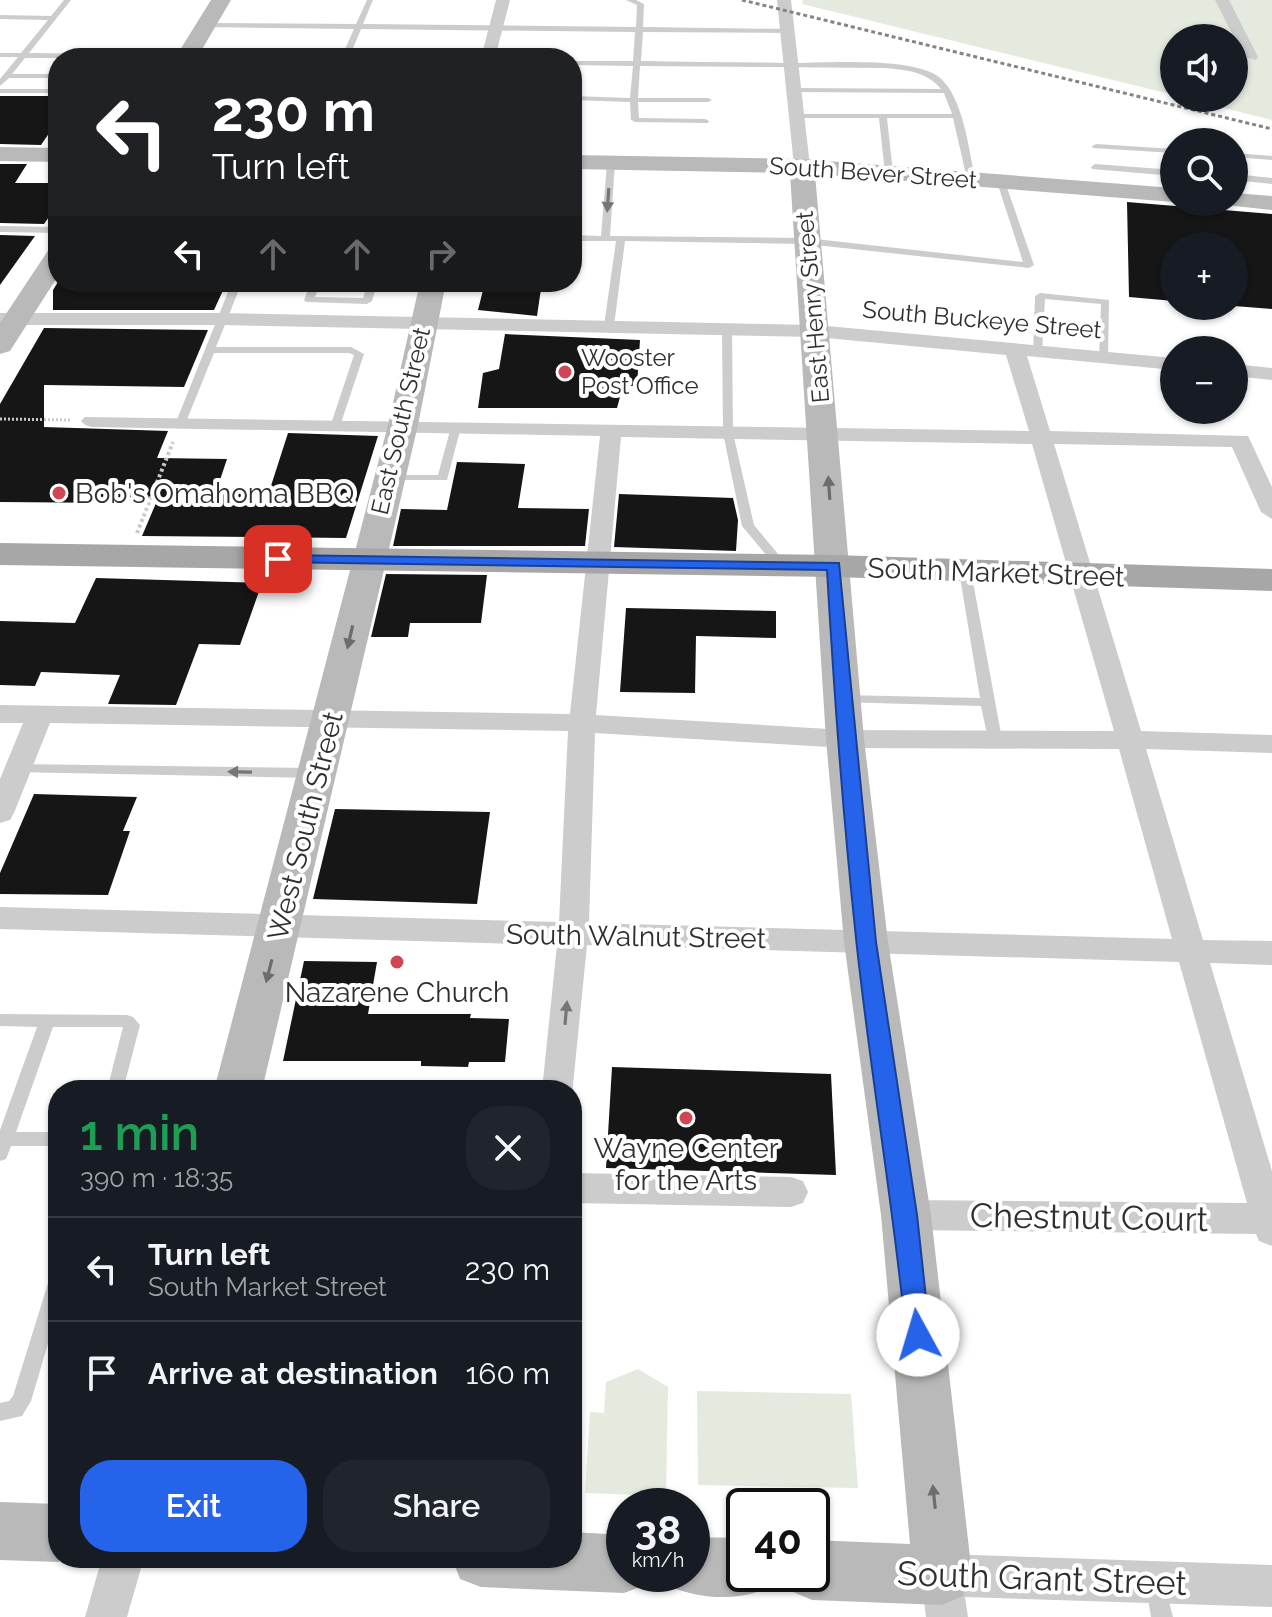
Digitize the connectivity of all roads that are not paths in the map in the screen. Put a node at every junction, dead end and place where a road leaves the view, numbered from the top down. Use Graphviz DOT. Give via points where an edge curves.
graph roads {
  1 [pos="68,0"];
  2 [pos="221,0"];
  3 [pos="370,0"];
  4 [pos="503,0"];
  5 [pos="629,0"];
  6 [pos="784,0"];
  7 [pos="1222,0"];
  8 [pos="0,17"];
  9 [pos="54,18"];
  10 [pos="206,25"];
  11 [pos="359,26"];
  12 [pos="496,28"];
  13 [pos="639,29"];
  14 [pos="788,31"];
  15 [pos="192,48"];
  16 [pos="349,48"];
  17 [pos="491,48"];
  18 [pos="0,55"];
  19 [pos="23,56"];
  20 [pos="48,56"];
  21 [pos="1251,57"];
  22 [pos="582,63"];
  23 [pos="637,64"];
  24 [pos="792,66"];
  25 [pos="7,76"];
  26 [pos="48,76"];
  27 [pos="0,84"];
  28 [pos="794,90"];
  29 [pos="0,91"];
  30 [pos="48,91"];
  31 [pos="945,91"];
  32 [pos="582,98"];
  33 [pos="634,100"];
  34 [pos="708,100"];
  35 [pos="797,116"];
  36 [pos="956,116"];
  37 [pos="883,118"];
  38 [pos="705,121"];
  39 [pos="1096,146"];
  40 [pos="1160,150"];
  41 [pos="0,154"];
  42 [pos="48,155"];
  43 [pos="1248,156"];
  44 [pos="1272,158"];
  45 [pos="582,162"];
  46 [pos="611,163"];
  47 [pos="802,166"];
  48 [pos="1095,167"];
  49 [pos="1160,172"];
  50 [pos="889,173"];
  51 [pos="1248,178"];
  52 [pos="971,179"];
  53 [pos="1272,181"];
  54 [pos="1001,182"];
  55 [pos="1160,194"];
  56 [pos="1248,201"];
  57 [pos="1272,203"];
  58 [pos="0,229"];
  59 [pos="48,230"];
  60 [pos="582,238"];
  61 [pos="605,238"];
  62 [pos="621,238"];
  63 [pos="806,241"];
  64 [pos="48,268"];
  65 [pos="233,292"];
  66 [pos="312,292"];
  67 [pos="370,292"];
  68 [pos="431,292"];
  69 [pos="8,319"];
  70 [pos="222,319"];
  71 [pos="423,323"];
  72 [pos="609,326"];
  73 [pos="727,329"];
  74 [pos="816,331"];
  75 [pos="0,345"];
  76 [pos="210,350"];
  77 [pos="1026,351"];
  78 [pos="1104,357"];
  79 [pos="1160,363"];
  80 [pos="1248,371"];
  81 [pos="1272,374"];
  82 [pos="92,421"];
  83 [pos="181,422"];
  84 [pos="336,424"];
  85 [pos="403,425"];
  86 [pos="456,427"];
  87 [pos="611,431"];
  88 [pos="728,433"];
  89 [pos="825,435"];
  90 [pos="1041,437"];
  91 [pos="390,478"];
  92 [pos="1272,512"];
  93 [pos="0,554"];
  94 [pos="368,561"];
  95 [pos="598,565"];
  96 [pos="782,566"];
  97 [pos="834,566"];
  98 [pos="965,571"];
  99 [pos="1085,577"];
  100 [pos="1272,580"];
  101 [pos="987,702"];
  102 [pos="0,714"];
  103 [pos="40,715"];
  104 [pos="331,719"];
  105 [pos="844,719"];
  106 [pos="582,723"];
  107 [pos="995,739"];
  108 [pos="1127,740"];
  109 [pos="1272,744"];
  110 [pos="18,769"];
  111 [pos="318,773"];
  112 [pos="0,813"];
  113 [pos="0,918"];
  114 [pos="281,924"];
  115 [pos="573,936"];
  116 [pos="866,942"];
  117 [pos="1189,950"];
  118 [pos="1272,953"];
  119 [pos="0,1020"];
  120 [pos="47,1021"];
  121 [pos="118,1080"];
  122 [pos="241,1080"];
  123 [pos="559,1080"];
  124 [pos="48,1140"];
  125 [pos="2,1144"];
  126 [pos="582,1188"];
  127 [pos="791,1192"];
  128 [pos="906,1215"];
  129 [pos="1271,1223"];
  130 [pos="48,1313"];
  131 [pos="0,1412"];
  132 [pos="0,1531"];
  133 [pos="48,1533"];
  134 [pos="582,1562"];
  135 [pos="606,1563"];
  136 [pos="120,1568"];
  137 [pos="830,1574"];
  138 [pos="1272,1586"];
  139 [pos="945,1596"];
  140 [pos="1158,1600"];
  141 [pos="106,1617"];
  1 -- 9 [label="lane"];
  2 -- 10 [label="street"];
  3 -- 11 [label="lane"];
  4 -- 12 [label="street"];
  5 -- 13 [label="lane" via="641,4"];
  6 -- 14 [label="street, East Henry Street"];
  7 -- 21 [label="street"];
  8 -- 9 [label="lane"];
  9 -- 19 [label="lane"];
  10 -- 11 [label="lane"];
  10 -- 15 [label="street"];
  11 -- 12 [label="lane"];
  11 -- 16 [label="lane"];
  12 -- 13 [label="lane"];
  12 -- 17 [label="street"];
  13 -- 14 [label="lane"];
  13 -- 23 [label="lane"];
  14 -- 24 [label="street, East Henry Street"];
  18 -- 19 [label="lane"];
  19 -- 20 [label="lane"];
  19 -- 25 [label="lane"];
  22 -- 23 [label="lane"];
  23 -- 24 [label="lane"];
  23 -- 33 [label="lane"];
  24 -- 28 [label="street, East Henry Street"];
  24 -- 31 [label="lane" via="910,69 940,81"];
  25 -- 26 [label="lane"];
  25 -- 27 [label="lane"];
  28 -- 31 [label="lane"];
  28 -- 35 [label="street, East Henry Street"];
  29 -- 30 [label="lane"];
  31 -- 36 [label="lane"];
  32 -- 33 [label="lane"];
  33 -- 34 [label="lane"];
  33 -- 38 [label="lane" via="635,120"];
  35 -- 37 [label="lane"];
  35 -- 47 [label="street, East Henry Street"];
  36 -- 37 [label="lane"];
  36 -- 52 [label="lane"];
  37 -- 50 [label="lane"];
  39 -- 40 [label="lane"];
  41 -- 42 [label="street"];
  43 -- 44 [label="lane"];
  45 -- 46 [label="street, South Bever Street"];
  46 -- 47 [label="street, South Bever Street"];
  46 -- 61 [label="lane, one-way"];
  47 -- 50 [label="street, South Bever Street"];
  47 -- 63 [label="street, East Henry Street"];
  48 -- 49 [label="lane"];
  50 -- 52 [label="street, South Bever Street"];
  51 -- 53 [label="lane"];
  52 -- 54 [label="street, South Bever Street"];
  54 -- 55 [label="street, South Bever Street"];
  54 -- 63 [label="lane" via="1029,265"];
  56 -- 57 [label="street"];
  58 -- 59 [label="lane"];
  60 -- 61 [label="lane"];
  61 -- 62 [label="lane"];
  62 -- 63 [label="lane"];
  62 -- 72 [label="lane"];
  63 -- 74 [label="street, East Henry Street"];
  64 -- 69 [label="street"];
  65 -- 70 [label="lane"];
  66 -- 67 [label="lane" via="309,300 367,301"];
  68 -- 71 [label="street, East South Street"];
  69 -- 70 [label="street, South Buckeye Street"];
  69 -- 75 [label="street"];
  70 -- 71 [label="street, South Buckeye Street"];
  70 -- 76 [label="lane"];
  71 -- 72 [label="street, South Buckeye Street"];
  71 -- 85 [label="street, East South Street"];
  72 -- 73 [label="street, South Buckeye Street"];
  73 -- 74 [label="street, South Buckeye Street"];
  73 -- 88 [label="lane"];
  74 -- 77 [label="street, South Buckeye Street"];
  74 -- 89 [label="street, East Henry Street"];
  76 -- 83 [label="lane"];
  76 -- 84 [label="lane" via="359,354"];
  77 -- 78 [label="street, South Buckeye Street"];
  77 -- 78 [label="lane" via="1040,296 1106,302"];
  77 -- 90 [label="street"];
  78 -- 79 [label="street, South Buckeye Street"];
  80 -- 81 [label="street"];
  82 -- 83 [label="street"];
  83 -- 84 [label="street"];
  84 -- 85 [label="street"];
  85 -- 86 [label="street"];
  85 -- 91 [label="street, East South Street"];
  86 -- 87 [label="street"];
  86 -- 91 [label="lane" via="443,478"];
  87 -- 88 [label="street"];
  87 -- 95 [label="street"];
  88 -- 89 [label="street"];
  88 -- 96 [label="lane" via="748,526"];
  89 -- 90 [label="street"];
  97 -- 89 [label="street, East Henry Street, one-way"];
  90 -- 92 [label="street" via="1240,441"];
  90 -- 99 [label="street"];
  91 -- 94 [label="street, East South Street"];
  93 -- 94 [label="main road, South Market Street"];
  94 -- 95 [label="main road, South Market Street"];
  94 -- 104 [label="street, West South Street, one-way"];
  95 -- 96 [label="main road, South Market Street"];
  95 -- 106 [label="street"];
  96 -- 97 [label="main road, South Market Street"];
  97 -- 98 [label="main road, South Market Street"];
  97 -- 105 [label="street, East Henry Street"];
  98 -- 99 [label="main road, South Market Street"];
  98 -- 101 [label="lane"];
  99 -- 100 [label="main road, South Market Street"];
  99 -- 108 [label="street"];
  101 -- 105 [label="lane"];
  101 -- 107 [label="lane"];
  102 -- 103 [label="street"];
  103 -- 104 [label="street"];
  103 -- 110 [label="street"];
  104 -- 106 [label="street"];
  104 -- 111 [label="street, West South Street"];
  105 -- 106 [label="street"];
  105 -- 107 [label="street"];
  105 -- 116 [label="street, East Henry Street"];
  106 -- 115 [label="street"];
  107 -- 108 [label="street"];
  108 -- 109 [label="street"];
  108 -- 117 [label="street"];
  111 -- 110 [label="lane, one-way"];
  110 -- 112 [label="street"];
  111 -- 114 [label="street, West South Street"];
  113 -- 114 [label="street, South Walnut Street"];
  114 -- 115 [label="street, South Walnut Street"];
  114 -- 122 [label="street, West South Street, one-way"];
  115 -- 116 [label="street, South Walnut Street"];
  123 -- 115 [label="street, one-way"];
  116 -- 117 [label="street, South Walnut Street"];
  116 -- 128 [label="street, East Henry Street"];
  117 -- 118 [label="street, South Walnut Street"];
  117 -- 129 [label="street"];
  119 -- 120 [label="lane"];
  120 -- 121 [label="lane" via="132,1025"];
  120 -- 125 [label="lane"];
  124 -- 125 [label="lane"];
  126 -- 127 [label="street"];
  128 -- 129 [label="street, Chestnut Court"];
  139 -- 128 [label="street, East Henry Street, one-way"];
  130 -- 131 [label="lane" via="21,1401 15,1409"];
  132 -- 133 [label="street"];
  134 -- 135 [label="street"];
  136 -- 141 [label="street"];
  137 -- 139 [label="street, South Grant Street"];
  138 -- 140 [label="street, South Grant Street"];
  139 -- 140 [label="street, South Grant Street"];
}
